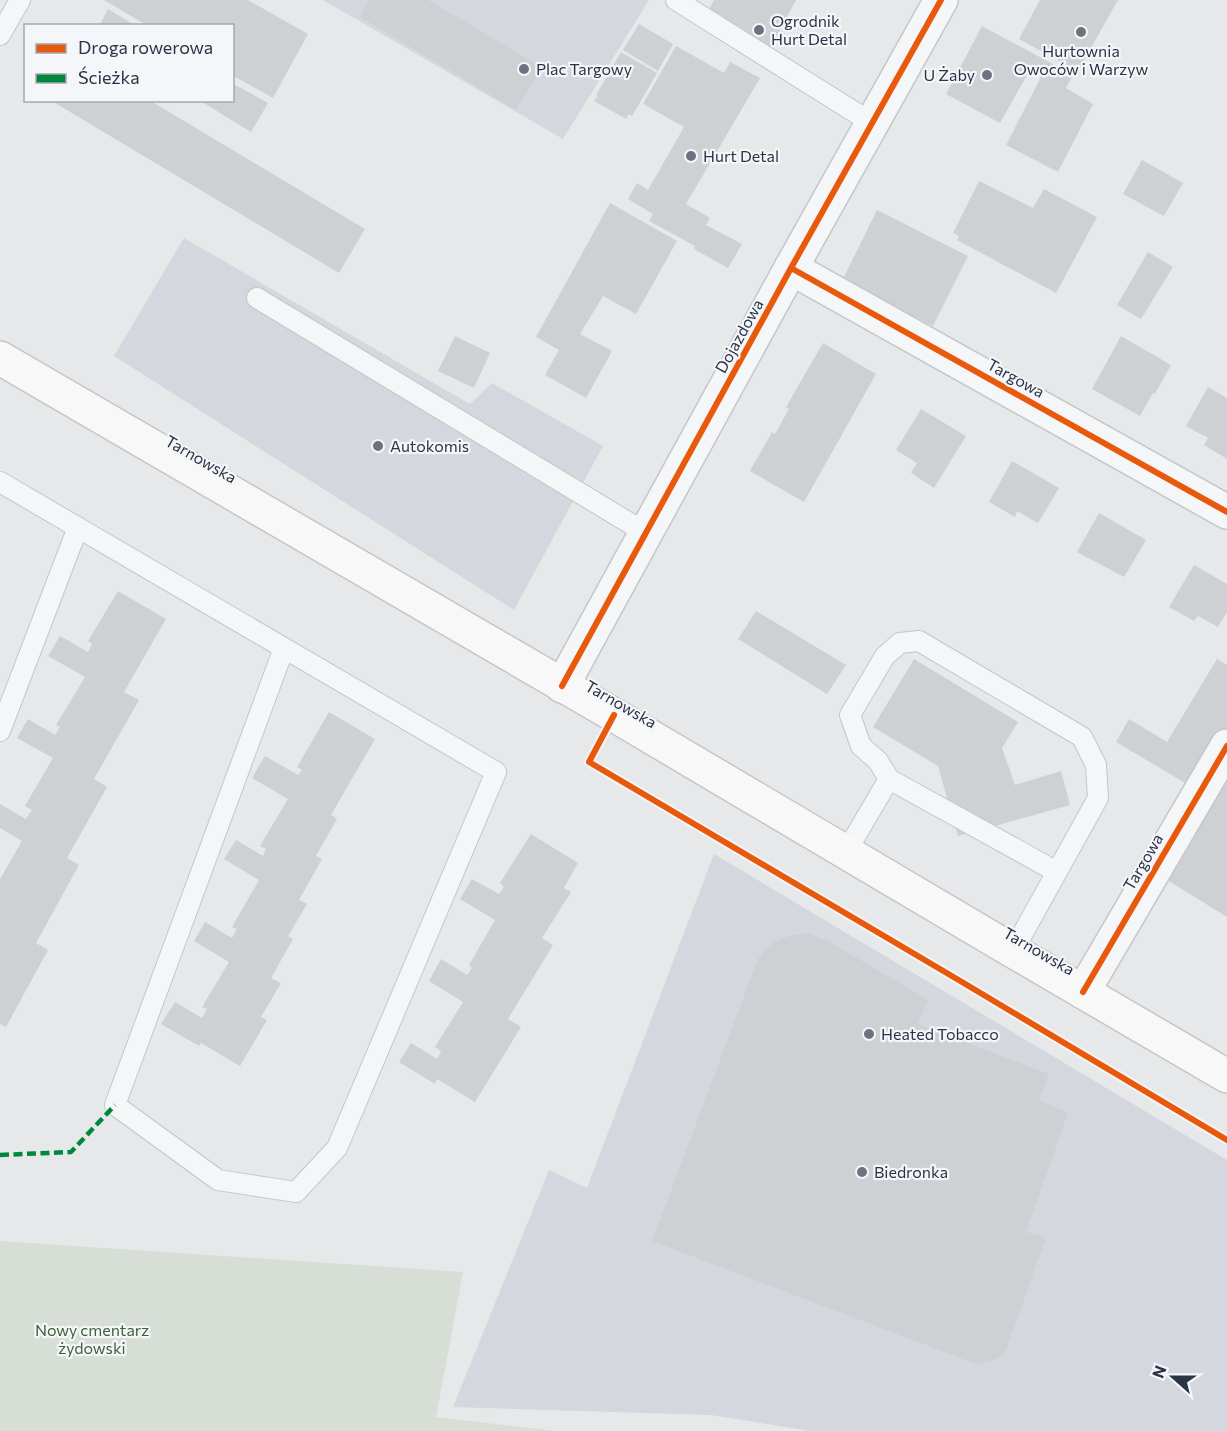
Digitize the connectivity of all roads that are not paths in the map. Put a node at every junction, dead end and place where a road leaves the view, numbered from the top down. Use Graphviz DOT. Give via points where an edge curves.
graph roads {
  1 [pos="20,0"];
  2 [pos="676,0"];
  3 [pos="941,0"];
  4 [pos="0,35"];
  5 [pos="872,123"];
  6 [pos="791,268"];
  7 [pos="257,298"];
  8 [pos="0,358"];
  9 [pos="0,482"];
  10 [pos="1227,512"];
  11 [pos="78,527"];
  12 [pos="646,533"];
  13 [pos="284,648"];
  14 [pos="562,686"];
  15 [pos="0,731"];
  16 [pos="1227,746"];
  17 [pos="889,779"];
  18 [pos="846,852"];
  19 [pos="1057,872"];
  20 [pos="1013,951"];
  21 [pos="1083,992"];
  22 [pos="1227,1076"];
  1 -- 4 [label="lane"];
  2 -- 5 [label="lane"];
  3 -- 5 [label="street, Dojazdowa"];
  5 -- 6 [label="street, Dojazdowa"];
  6 -- 10 [label="street, Targowa"];
  6 -- 12 [label="street, Dojazdowa"];
  7 -- 12 [label="lane"];
  8 -- 14 [label="main road, Tarnowska"];
  9 -- 11 [label="lane"];
  11 -- 13 [label="lane"];
  11 -- 15 [label="lane"];
  12 -- 14 [label="street, Dojazdowa"];
  13 -- 13 [label="lane" via="496,772 337,1148 296,1192 218,1180 115,1105"];
  14 -- 18 [label="main road, Tarnowska"];
  16 -- 21 [label="street, Targowa"];
  17 -- 18 [label="lane"];
  17 -- 19 [label="lane"];
  17 -- 19 [label="lane" via="878,761 861,746 850,715 885,656 900,643 919,641 1082,737 1096,765 1098,798"];
  18 -- 20 [label="main road, Tarnowska"];
  19 -- 20 [label="lane"];
  20 -- 21 [label="main road, Tarnowska"];
  21 -- 22 [label="main road, Tarnowska"];
}
